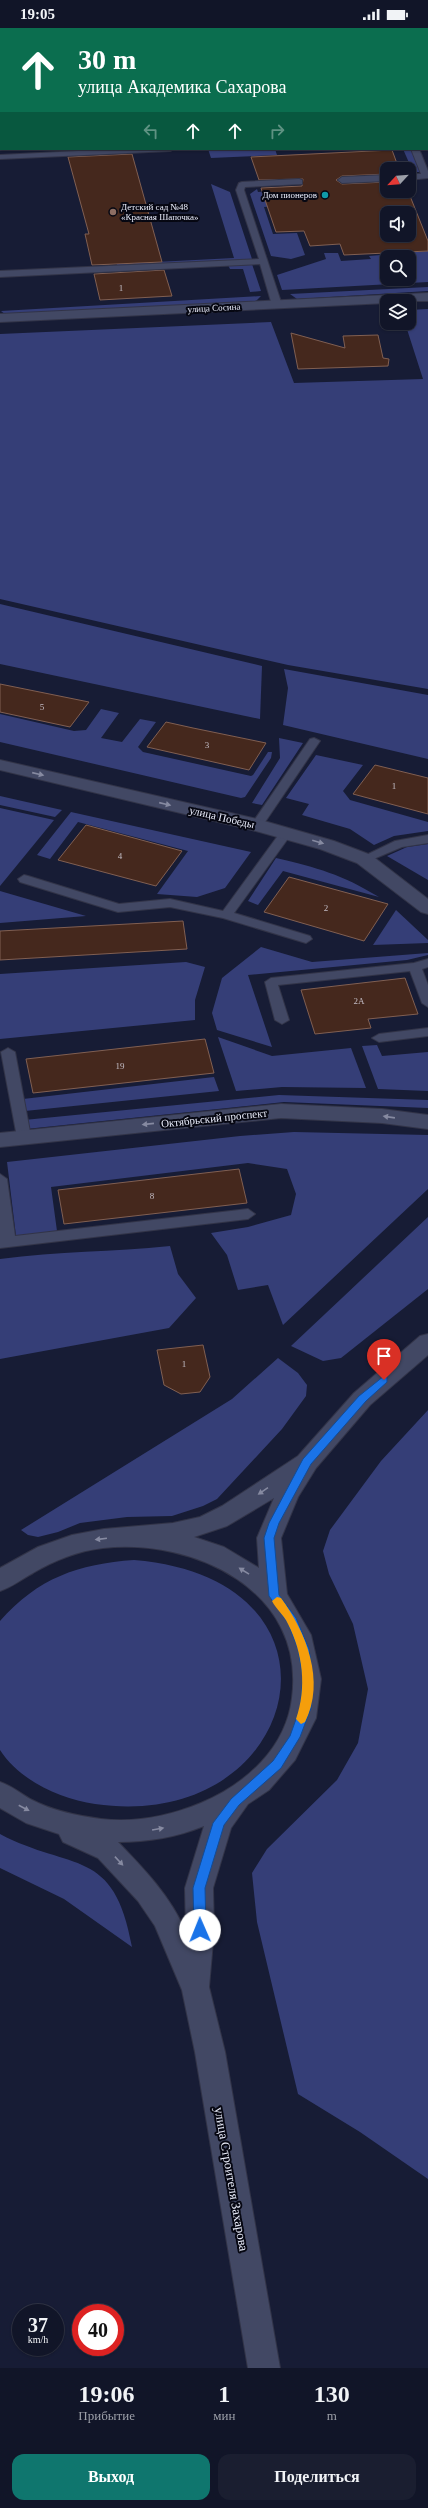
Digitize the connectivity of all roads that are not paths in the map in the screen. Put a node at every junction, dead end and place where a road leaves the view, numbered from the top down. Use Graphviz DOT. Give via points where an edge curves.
graph roads {
  1 [pos="149,150"];
  2 [pos="415,150"];
  3 [pos="0,157"];
  4 [pos="416,177"];
  5 [pos="380,178"];
  6 [pos="342,180"];
  7 [pos="299,182"];
  8 [pos="264,261"];
  9 [pos="0,274"];
  10 [pos="428,297"];
  11 [pos="278,305"];
  12 [pos="0,318"];
  13 [pos="314,741"];
  14 [pos="0,765"];
  15 [pos="257,825"];
  16 [pos="286,833"];
  17 [pos="428,839"];
  18 [pos="364,859"];
  19 [pos="24,879"];
  20 [pos="428,908"];
  21 [pos="226,915"];
  22 [pos="306,939"];
  23 [pos="428,963"];
  24 [pos="415,967"];
  25 [pos="428,1003"];
  26 [pos="282,1020"];
  27 [pos="428,1032"];
  28 [pos="379,1038"];
  29 [pos="8,1052"];
  30 [pos="428,1122"];
  31 [pos="24,1137"];
  32 [pos="0,1140"];
  33 [pos="0,1179"];
  34 [pos="248,1214"];
  35 [pos="4,1243"];
  36 [pos="428,1342"];
  37 [pos="307,1462"];
  38 [pos="140,1537"];
  39 [pos="0,1581"];
  40 [pos="274,1596"];
  41 [pos="252,1789"];
  42 [pos="0,1793"];
  43 [pos="50,1820"];
  44 [pos="196,1990"];
  45 [pos="264,2368"];
  1 -- 3 [label="lane"];
  2 -- 4 [label="lane" via="426,176"];
  5 -- 6 [label="lane"];
  7 -- 8 [label="lane" via="242,185 240,190"];
  8 -- 9 [label="lane"];
  8 -- 11 [label="lane"];
  10 -- 11 [label="street, улица Сосина"];
  11 -- 12 [label="street, улица Сосина"];
  13 -- 15 [label="lane"];
  14 -- 15 [label="street, улица Победы, one-way"];
  15 -- 16 [label="street, улица Победы"];
  16 -- 18 [label="street, улица Победы, one-way"];
  16 -- 21 [label="lane"];
  17 -- 18 [label="lane" via="399,844"];
  18 -- 20 [label="street, улица Победы"];
  19 -- 21 [label="lane" via="118,908 170,903"];
  21 -- 22 [label="lane"];
  23 -- 24 [label="lane"];
  24 -- 25 [label="lane"];
  24 -- 26 [label="lane" via="272,982"];
  27 -- 28 [label="lane"];
  29 -- 31 [label="lane"];
  30 -- 31 [label="street, Октябрьский проспект, one-way" via="382,1116 281,1111"];
  31 -- 32 [label="street, Октябрьский проспект"];
  33 -- 35 [label="lane"];
  34 -- 35 [label="lane"];
  36 -- 37 [label="street" via="362,1399"];
  37 -- 38 [label="street, one-way" via="250,1500 209,1523 184,1531"];
  37 -- 40 [label="street" via="287,1495 269,1538"];
  38 -- 39 [label="street, one-way" via="99,1539 60,1548 25,1564"];
  40 -- 38 [label="street, one-way" via="247,1572 215,1554 179,1542"];
  40 -- 41 [label="street" via="292,1621 303,1649 308,1678 305,1708 295,1737 277,1765"];
  43 -- 41 [label="street, one-way" via="85,1829 121,1832 157,1830 192,1821 224,1807"];
  41 -- 44 [label="street, улица Строителя Захарова" via="235,1802 219,1823 199,1888 200,1930"];
  42 -- 43 [label="street, one-way" via="25,1809"];
  43 -- 44 [label="street, улица Строителя Захарова, one-way" via="64,1830 108,1850 148,1892 166,1919"];
  44 -- 45 [label="street, улица Строителя Захарова" via="210,2052"];
}
